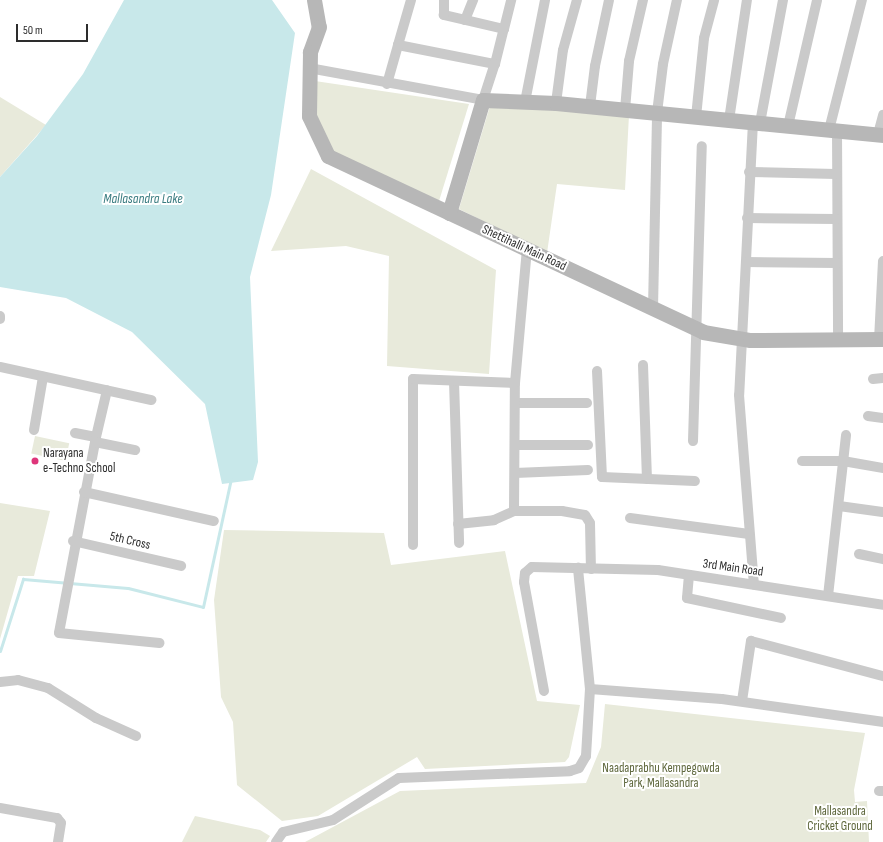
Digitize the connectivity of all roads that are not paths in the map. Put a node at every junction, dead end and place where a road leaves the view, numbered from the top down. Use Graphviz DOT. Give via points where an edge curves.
graph roads {
  1 [pos="314,0"];
  2 [pos="411,0"];
  3 [pos="444,0"];
  4 [pos="473,0"];
  5 [pos="511,0"];
  6 [pos="545,0"];
  7 [pos="577,0"];
  8 [pos="610,0"];
  9 [pos="643,0"];
  10 [pos="677,0"];
  11 [pos="714,0"];
  12 [pos="747,0"];
  13 [pos="783,0"];
  14 [pos="817,0"];
  15 [pos="862,0"];
  16 [pos="465,20"];
  17 [pos="504,29"];
  18 [pos="398,45"];
  19 [pos="495,64"];
  20 [pos="309,68"];
  21 [pos="387,84"];
  22 [pos="483,100"];
  23 [pos="525,102"];
  24 [pos="556,103"];
  25 [pos="590,106"];
  26 [pos="625,110"];
  27 [pos="657,113"];
  28 [pos="883,115"];
  29 [pos="696,116"];
  30 [pos="729,120"];
  31 [pos="756,122"];
  32 [pos="788,126"];
  33 [pos="833,130"];
  34 [pos="881,135"];
  35 [pos="702,146"];
  36 [pos="749,172"];
  37 [pos="836,174"];
  38 [pos="449,213"];
  39 [pos="748,218"];
  40 [pos="836,219"];
  41 [pos="527,249"];
  42 [pos="883,261"];
  43 [pos="746,262"];
  44 [pos="837,263"];
  45 [pos="653,308"];
  46 [pos="0,316"];
  47 [pos="0,319"];
  48 [pos="697,329"];
  49 [pos="740,339"];
  50 [pos="838,340"];
  51 [pos="881,340"];
  52 [pos="644,365"];
  53 [pos="0,368"];
  54 [pos="597,371"];
  55 [pos="43,378"];
  56 [pos="454,381"];
  57 [pos="515,383"];
  58 [pos="107,390"];
  59 [pos="151,400"];
  60 [pos="516,403"];
  61 [pos="587,403"];
  62 [pos="868,416"];
  63 [pos="883,418"];
  64 [pos="34,430"];
  65 [pos="75,433"];
  66 [pos="846,435"];
  67 [pos="95,439"];
  68 [pos="693,441"];
  69 [pos="515,445"];
  70 [pos="588,445"];
  71 [pos="135,450"];
  72 [pos="802,461"];
  73 [pos="843,461"];
  74 [pos="883,468"];
  75 [pos="588,470"];
  76 [pos="515,473"];
  77 [pos="647,479"];
  78 [pos="694,482"];
  79 [pos="84,492"];
  80 [pos="839,506"];
  81 [pos="514,511"];
  82 [pos="883,512"];
  83 [pos="630,518"];
  84 [pos="214,522"];
  85 [pos="458,524"];
  86 [pos="749,534"];
  87 [pos="73,541"];
  88 [pos="459,543"];
  89 [pos="413,545"];
  90 [pos="859,554"];
  91 [pos="883,558"];
  92 [pos="182,566"];
  93 [pos="578,568"];
  94 [pos="591,569"];
  95 [pos="689,575"];
  96 [pos="754,584"];
  97 [pos="828,596"];
  98 [pos="883,605"];
  99 [pos="781,618"];
  100 [pos="160,643"];
  101 [pos="883,676"];
  102 [pos="0,682"];
  103 [pos="590,689"];
  104 [pos="544,691"];
  105 [pos="742,701"];
  106 [pos="883,722"];
  107 [pos="136,736"];
  108 [pos="0,808"];
  109 [pos="58,842"];
  110 [pos="276,842"];
  1 -- 20 [label="street, Shettihalli Main Road" via="319,27"];
  2 -- 18 [label="street"];
  3 -- 16 [label="street" via="444,15"];
  4 -- 16 [label="street"];
  5 -- 17 [label="street"];
  6 -- 23 [label="street"];
  7 -- 24 [label="street" via="563,50"];
  8 -- 25 [label="street"];
  9 -- 26 [label="street" via="629,61"];
  10 -- 27 [label="street" via="663,64"];
  11 -- 29 [label="street" via="704,38"];
  12 -- 30 [label="street"];
  13 -- 31 [label="street"];
  14 -- 32 [label="street"];
  15 -- 33 [label="street"];
  16 -- 17 [label="street"];
  17 -- 19 [label="street"];
  18 -- 19 [label="street"];
  18 -- 21 [label="street"];
  19 -- 22 [label="street"];
  20 -- 21 [label="street"];
  20 -- 38 [label="street, Shettihalli Main Road" via="309,116 328,156"];
  21 -- 22 [label="street"];
  22 -- 23 [label="street"];
  22 -- 38 [label="street"];
  23 -- 24 [label="street"];
  24 -- 25 [label="street"];
  25 -- 26 [label="street"];
  26 -- 27 [label="street"];
  27 -- 29 [label="street"];
  27 -- 45 [label="street"];
  28 -- 34 [label="street"];
  29 -- 30 [label="street"];
  30 -- 31 [label="street"];
  31 -- 32 [label="street"];
  31 -- 36 [label="street"];
  32 -- 33 [label="street"];
  33 -- 34 [label="street"];
  33 -- 37 [label="street"];
  35 -- 48 [label="street"];
  36 -- 37 [label="street"];
  36 -- 39 [label="street"];
  37 -- 40 [label="street"];
  38 -- 41 [label="street, Shettihalli Main Road"];
  39 -- 40 [label="street"];
  39 -- 43 [label="street"];
  40 -- 44 [label="street"];
  41 -- 45 [label="street, Shettihalli Main Road"];
  41 -- 57 [label="street"];
  42 -- 51 [label="street"];
  43 -- 44 [label="street"];
  43 -- 49 [label="street"];
  44 -- 50 [label="street"];
  45 -- 48 [label="street, Shettihalli Main Road"];
  46 -- 47 [label="street"];
  48 -- 49 [label="street, Shettihalli Main Road"];
  48 -- 68 [label="street" via="693,352"];
  49 -- 50 [label="street, Shettihalli Main Road"];
  49 -- 86 [label="street" via="739,395"];
  50 -- 51 [label="street, Shettihalli Main Road"];
  52 -- 77 [label="street"];
  53 -- 55 [label="street"];
  54 -- 77 [label="street" via="602,477"];
  55 -- 58 [label="street"];
  55 -- 64 [label="street"];
  56 -- 57 [label="street"];
  56 -- 85 [label="street"];
  56 -- 89 [label="street" via="413,379"];
  57 -- 60 [label="street"];
  58 -- 59 [label="street"];
  58 -- 67 [label="street"];
  60 -- 61 [label="street"];
  60 -- 69 [label="street"];
  62 -- 63 [label="street"];
  65 -- 67 [label="street"];
  66 -- 73 [label="street"];
  67 -- 71 [label="street"];
  67 -- 79 [label="street"];
  69 -- 70 [label="street"];
  69 -- 76 [label="street"];
  72 -- 73 [label="street"];
  73 -- 74 [label="street"];
  73 -- 80 [label="street"];
  75 -- 76 [label="street"];
  76 -- 81 [label="street"];
  77 -- 78 [label="street"];
  79 -- 84 [label="street"];
  79 -- 87 [label="street"];
  80 -- 82 [label="street"];
  80 -- 97 [label="street"];
  81 -- 85 [label="street" via="494,520"];
  81 -- 94 [label="street" via="562,511 586,515 590,523"];
  83 -- 86 [label="street"];
  85 -- 88 [label="street"];
  86 -- 96 [label="street"];
  87 -- 92 [label="street, 5th Cross"];
  87 -- 100 [label="street" via="60,635"];
  90 -- 91 [label="street"];
  93 -- 94 [label="street, 3rd Main Road"];
  93 -- 103 [label="street"];
  93 -- 104 [label="street, 3rd Main Road" via="532,568 525,573"];
  94 -- 95 [label="street, 3rd Main Road"];
  95 -- 96 [label="street, 3rd Main Road"];
  95 -- 99 [label="street" via="687,598"];
  96 -- 97 [label="street, 3rd Main Road"];
  97 -- 98 [label="street, 3rd Main Road"];
  101 -- 105 [label="street" via="751,641"];
  102 -- 107 [label="street" via="18,680 48,688 96,718"];
  103 -- 105 [label="street"];
  103 -- 110 [label="street" via="586,756 579,768 570,771 400,778 333,820 283,832"];
  105 -- 106 [label="street"];
  108 -- 109 [label="street" via="57,818 61,823"];
}
